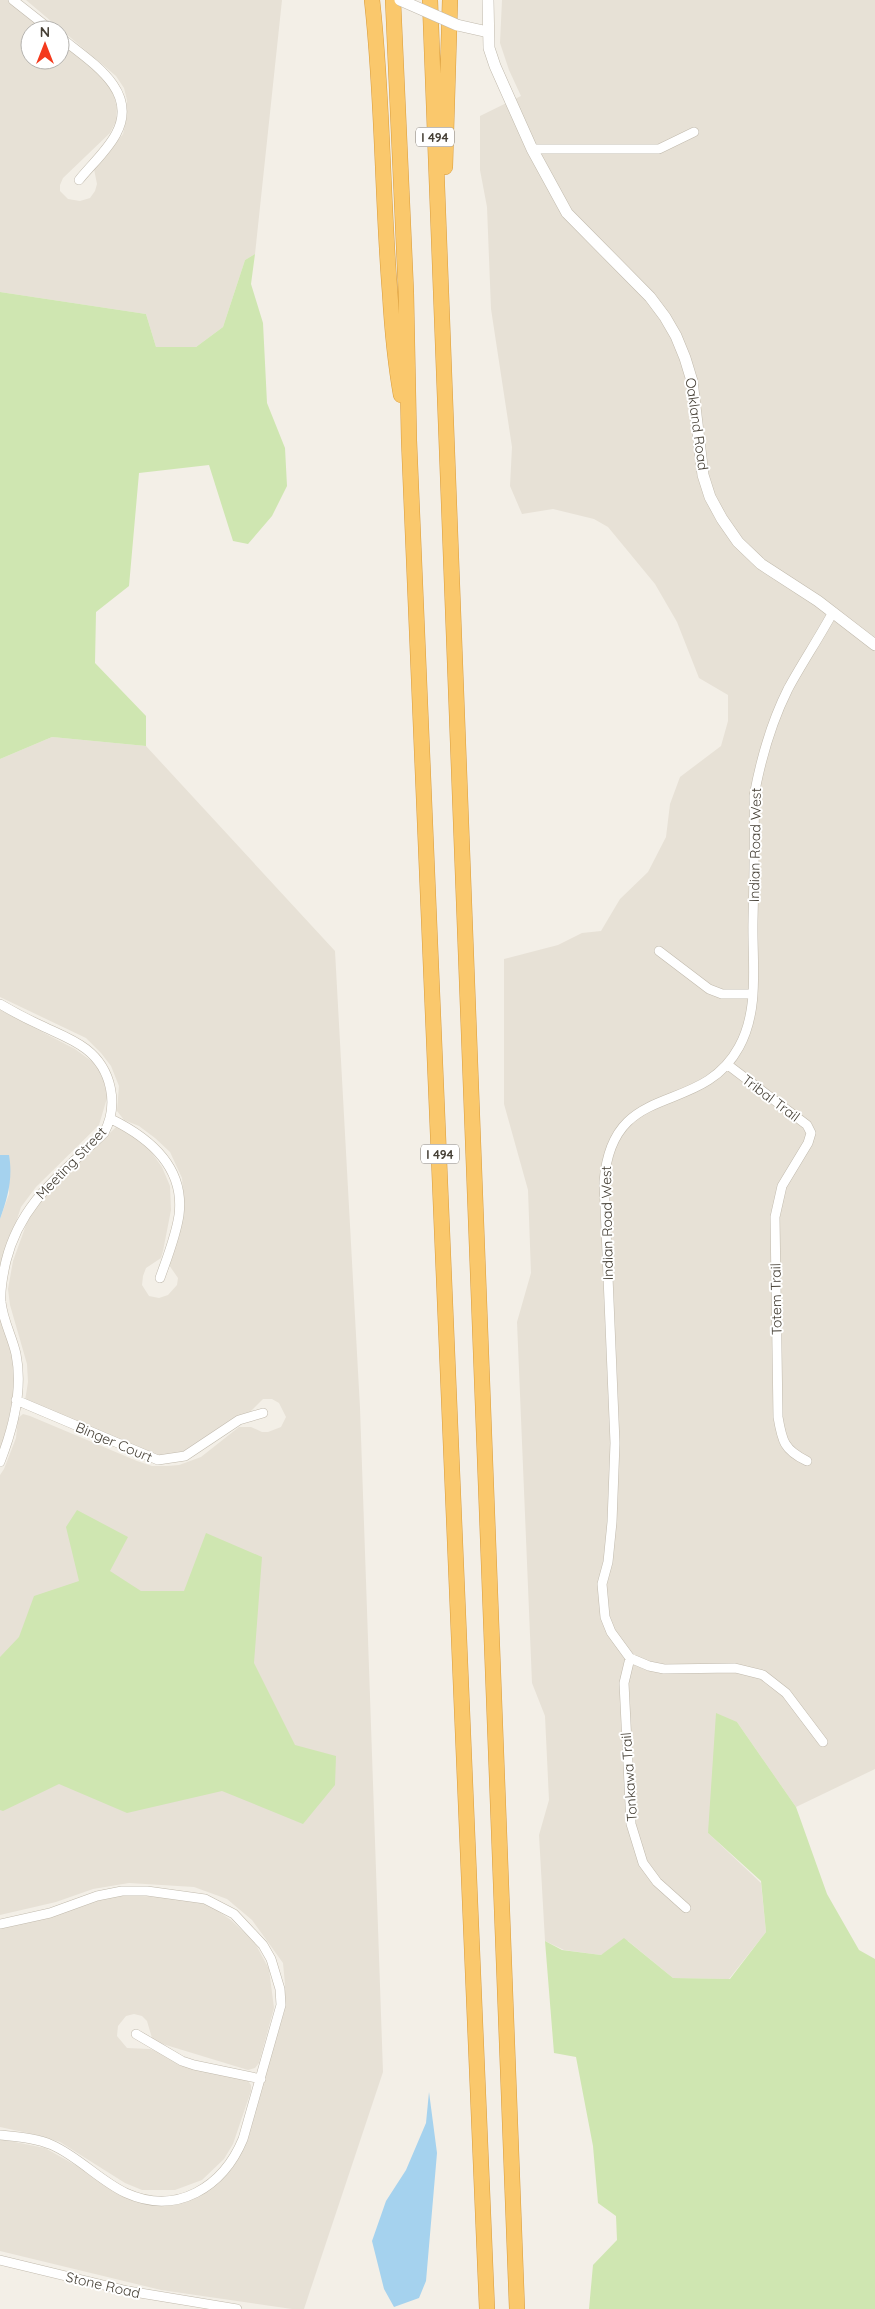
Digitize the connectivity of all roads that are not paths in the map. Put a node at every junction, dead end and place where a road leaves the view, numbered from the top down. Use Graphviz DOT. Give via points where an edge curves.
graph roads {
  1 [pos="13,0"];
  2 [pos="372,0"];
  3 [pos="393,0"];
  4 [pos="400,0"];
  5 [pos="430,0"];
  6 [pos="450,0"];
  7 [pos="488,0"];
  8 [pos="38,20"];
  9 [pos="488,32"];
  10 [pos="70,45"];
  11 [pos="694,132"];
  12 [pos="532,149"];
  13 [pos="79,180"];
  14 [pos="441,273"];
  15 [pos="409,440"];
  16 [pos="833,612"];
  17 [pos="875,645"];
  18 [pos="659,951"];
  19 [pos="753,994"];
  20 [pos="0,1004"];
  21 [pos="728,1065"];
  22 [pos="111,1119"];
  23 [pos="811,1133"];
  24 [pos="160,1278"];
  25 [pos="16,1400"];
  26 [pos="263,1413"];
  27 [pos="807,1461"];
  28 [pos="0,1462"];
  29 [pos="630,1658"];
  30 [pos="823,1742"];
  31 [pos="686,1908"];
  32 [pos="0,1924"];
  33 [pos="136,2034"];
  34 [pos="261,2079"];
  35 [pos="0,2135"];
  36 [pos="0,2260"];
  37 [pos="237,2309"];
  38 [pos="487,2309"];
  39 [pos="517,2309"];
  1 -- 8 [label="street"];
  2 -- 15 [label="highway" via="395,364"];
  3 -- 15 [label="highway, I 494"];
  4 -- 9 [label="street, bridge" via="457,25"];
  5 -- 14 [label="highway, I 494"];
  6 -- 14 [label="highway"];
  7 -- 9 [label="street, Oakland Road"];
  9 -- 12 [label="street, Oakland Road" via="495,66"];
  10 -- 13 [label="street" via="113,83 122,108 116,134"];
  11 -- 12 [label="street" via="658,149"];
  12 -- 16 [label="street, Oakland Road" via="567,212 650,298 676,336 692,381 703,475 722,519 738,542 761,564"];
  14 -- 39 [label="highway, I 494"];
  15 -- 38 [label="highway, I 494"];
  16 -- 17 [label="street, Oakland Road"];
  16 -- 19 [label="street, Indian Road West" via="788,689 765,744 758,772 754,796"];
  18 -- 19 [label="street" via="709,989 735,996"];
  19 -- 21 [label="street, Indian Road West" via="746,1031"];
  20 -- 22 [label="street, Meeting Street" via="71,1040 98,1061 112,1092"];
  21 -- 23 [label="street, Tribal Trail" via="807,1125"];
  21 -- 29 [label="street, Indian Road West" via="701,1085 638,1112 618,1133 606,1160 604,1182 615,1482 602,1602 610,1632"];
  22 -- 24 [label="street" via="154,1146 171,1171 176,1185 179,1215"];
  22 -- 25 [label="street, Meeting Street" via="104,1133 38,1195 19,1226 8,1254 1,1301 16,1352 19,1384"];
  23 -- 27 [label="street, Totem Trail" via="782,1186 775,1217 778,1417 785,1445"];
  25 -- 26 [label="street, Binger Court" via="158,1460 185,1456 239,1420"];
  25 -- 28 [label="street, Meeting Street"];
  29 -- 30 [label="street" via="664,1669 735,1668 763,1676 786,1693"];
  29 -- 31 [label="street, Tonkawa Trail" via="624,1683 631,1824 643,1863 657,1882"];
  32 -- 34 [label="street" via="122,1892 189,1896 220,1905 234,1914 262,1945 277,1973 281,2005"];
  33 -- 34 [label="street" via="194,2065"];
  34 -- 35 [label="street" via="236,2156 226,2171 197,2193 179,2199 161,2201 125,2193 67,2152 50,2144 32,2138"];
  36 -- 37 [label="street, Stone Road" via="128,2291"];
}
